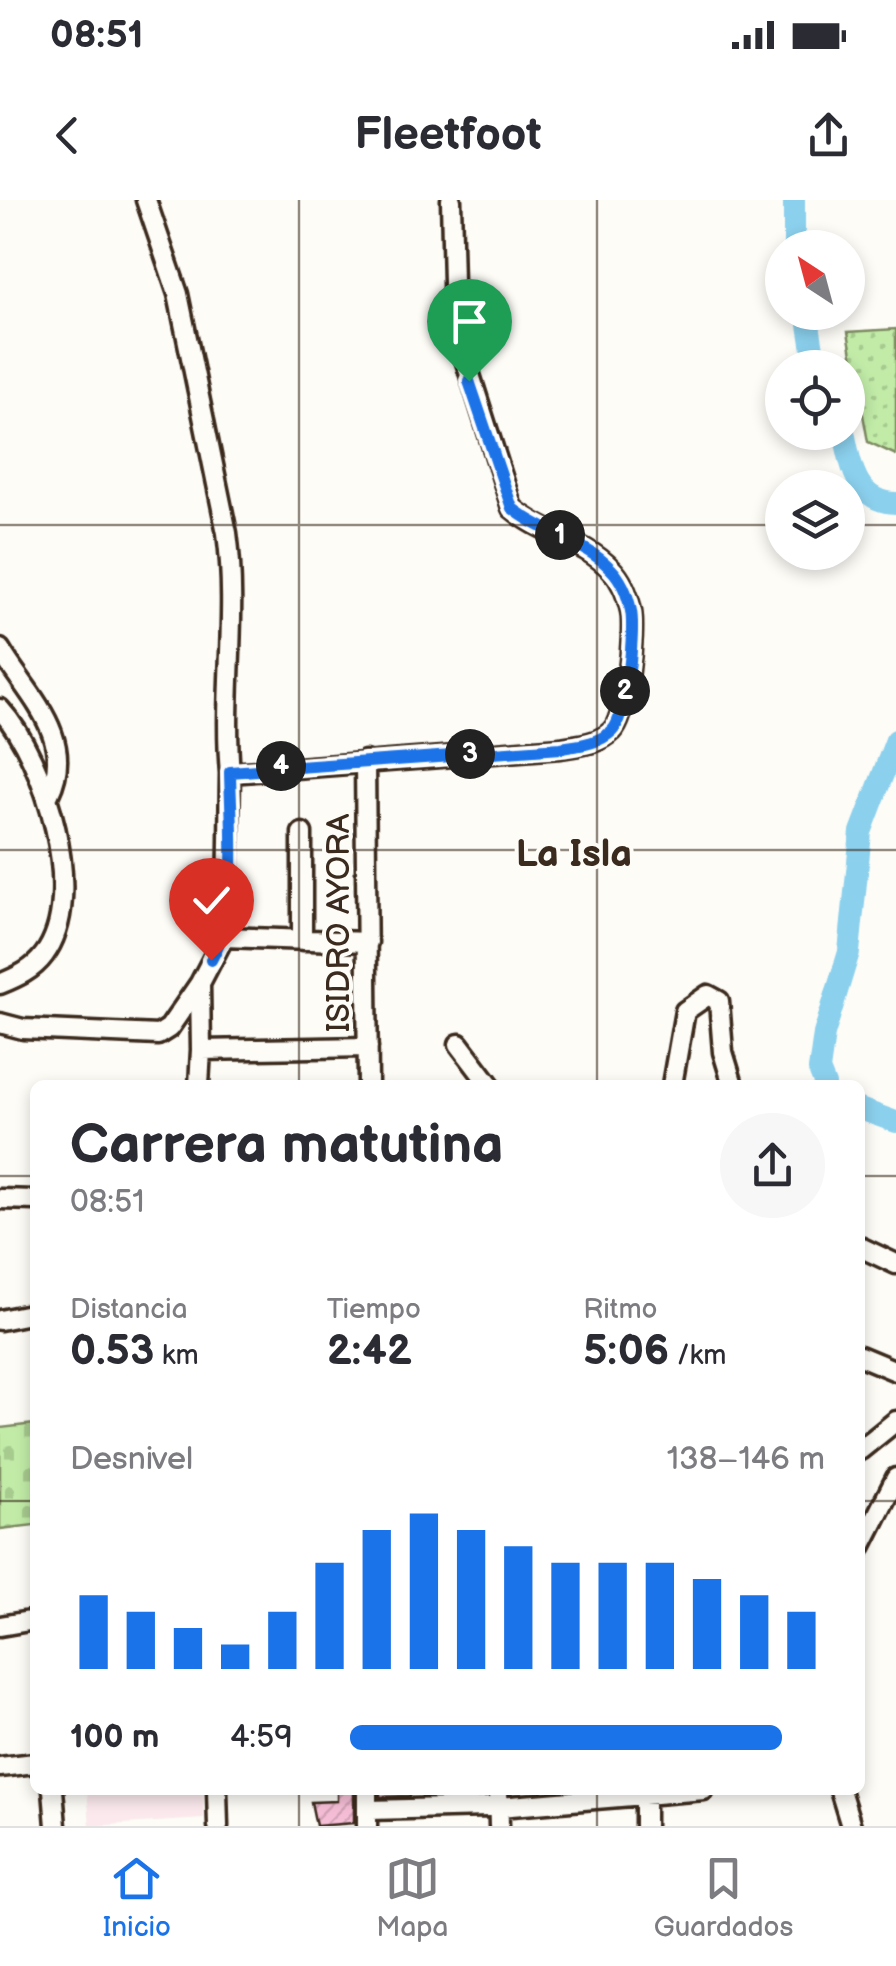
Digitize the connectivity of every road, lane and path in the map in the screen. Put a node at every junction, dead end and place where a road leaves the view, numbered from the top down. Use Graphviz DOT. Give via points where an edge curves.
graph roads {
  1 [pos="146,200"];
  2 [pos="450,200"];
  3 [pos="0,649"];
  4 [pos="0,709"];
  5 [pos="366,761"];
  6 [pos="230,772"];
  7 [pos="49,794"];
  8 [pos="302,833"];
  9 [pos="224,937"];
  10 [pos="302,940"];
  11 [pos="368,942"];
  12 [pos="200,983"];
  13 [pos="0,984"];
  14 [pos="0,1023"];
  15 [pos="459,1044"];
  16 [pos="368,1047"];
  17 [pos="201,1050"];
  18 [pos="199,1080"];
  19 [pos="368,1080"];
  20 [pos="486,1080"];
  21 [pos="673,1080"];
  22 [pos="731,1080"];
  23 [pos="0,1199"];
  24 [pos="30,1200"];
  25 [pos="865,1250"];
  26 [pos="896,1264"];
  27 [pos="30,1314"];
  28 [pos="0,1320"];
  29 [pos="865,1358"];
  30 [pos="896,1370"];
  31 [pos="896,1421"];
  32 [pos="865,1446"];
  33 [pos="896,1478"];
  34 [pos="865,1538"];
  35 [pos="30,1621"];
  36 [pos="0,1626"];
  37 [pos="30,1764"];
  38 [pos="0,1767"];
  39 [pos="53,1795"];
  40 [pos="217,1795"];
  41 [pos="655,1795"];
  42 [pos="842,1795"];
  43 [pos="645,1796"];
  44 [pos="495,1801"];
  45 [pos="368,1818"];
  46 [pos="56,1826"];
  47 [pos="218,1826"];
  48 [pos="499,1826"];
  49 [pos="645,1826"];
  50 [pos="851,1826"];
  1 -- 6 [label="street" via="178,294 228,534"];
  2 -- 5 [label="street" via="454,324 512,508 588,552 624,588 632,614 623,713 613,731 592,743"];
  3 -- 7 [label="street" via="52,728 58,767"];
  4 -- 7 [label="street" via="30,750"];
  5 -- 6 [label="street"];
  5 -- 11 [label="street, ISIDRO AYORA"];
  6 -- 9 [label="street"];
  7 -- 13 [label="street" via="61,862 53,938 36,964"];
  8 -- 10 [label="street"];
  9 -- 10 [label="street"];
  9 -- 12 [label="street"];
  10 -- 11 [label="street"];
  11 -- 16 [label="street, ISIDRO AYORA"];
  12 -- 14 [label="street" via="158,1035"];
  12 -- 17 [label="street"];
  15 -- 20 [label="street"];
  16 -- 17 [label="street"];
  16 -- 19 [label="street, ISIDRO AYORA"];
  17 -- 18 [label="street"];
  21 -- 22 [label="street" via="684,1011 708,995 719,1001"];
  23 -- 24 [label="street"];
  25 -- 26 [label="street"];
  27 -- 28 [label="street"];
  29 -- 30 [label="street"];
  31 -- 32 [label="street"];
  33 -- 34 [label="street"];
  35 -- 36 [label="street"];
  37 -- 38 [label="street"];
  39 -- 46 [label="street"];
  40 -- 47 [label="street"];
  41 -- 43 [label="street"];
  42 -- 50 [label="street"];
  43 -- 44 [label="street"];
  43 -- 49 [label="street"];
  44 -- 45 [label="street"];
  44 -- 48 [label="street"];
}
